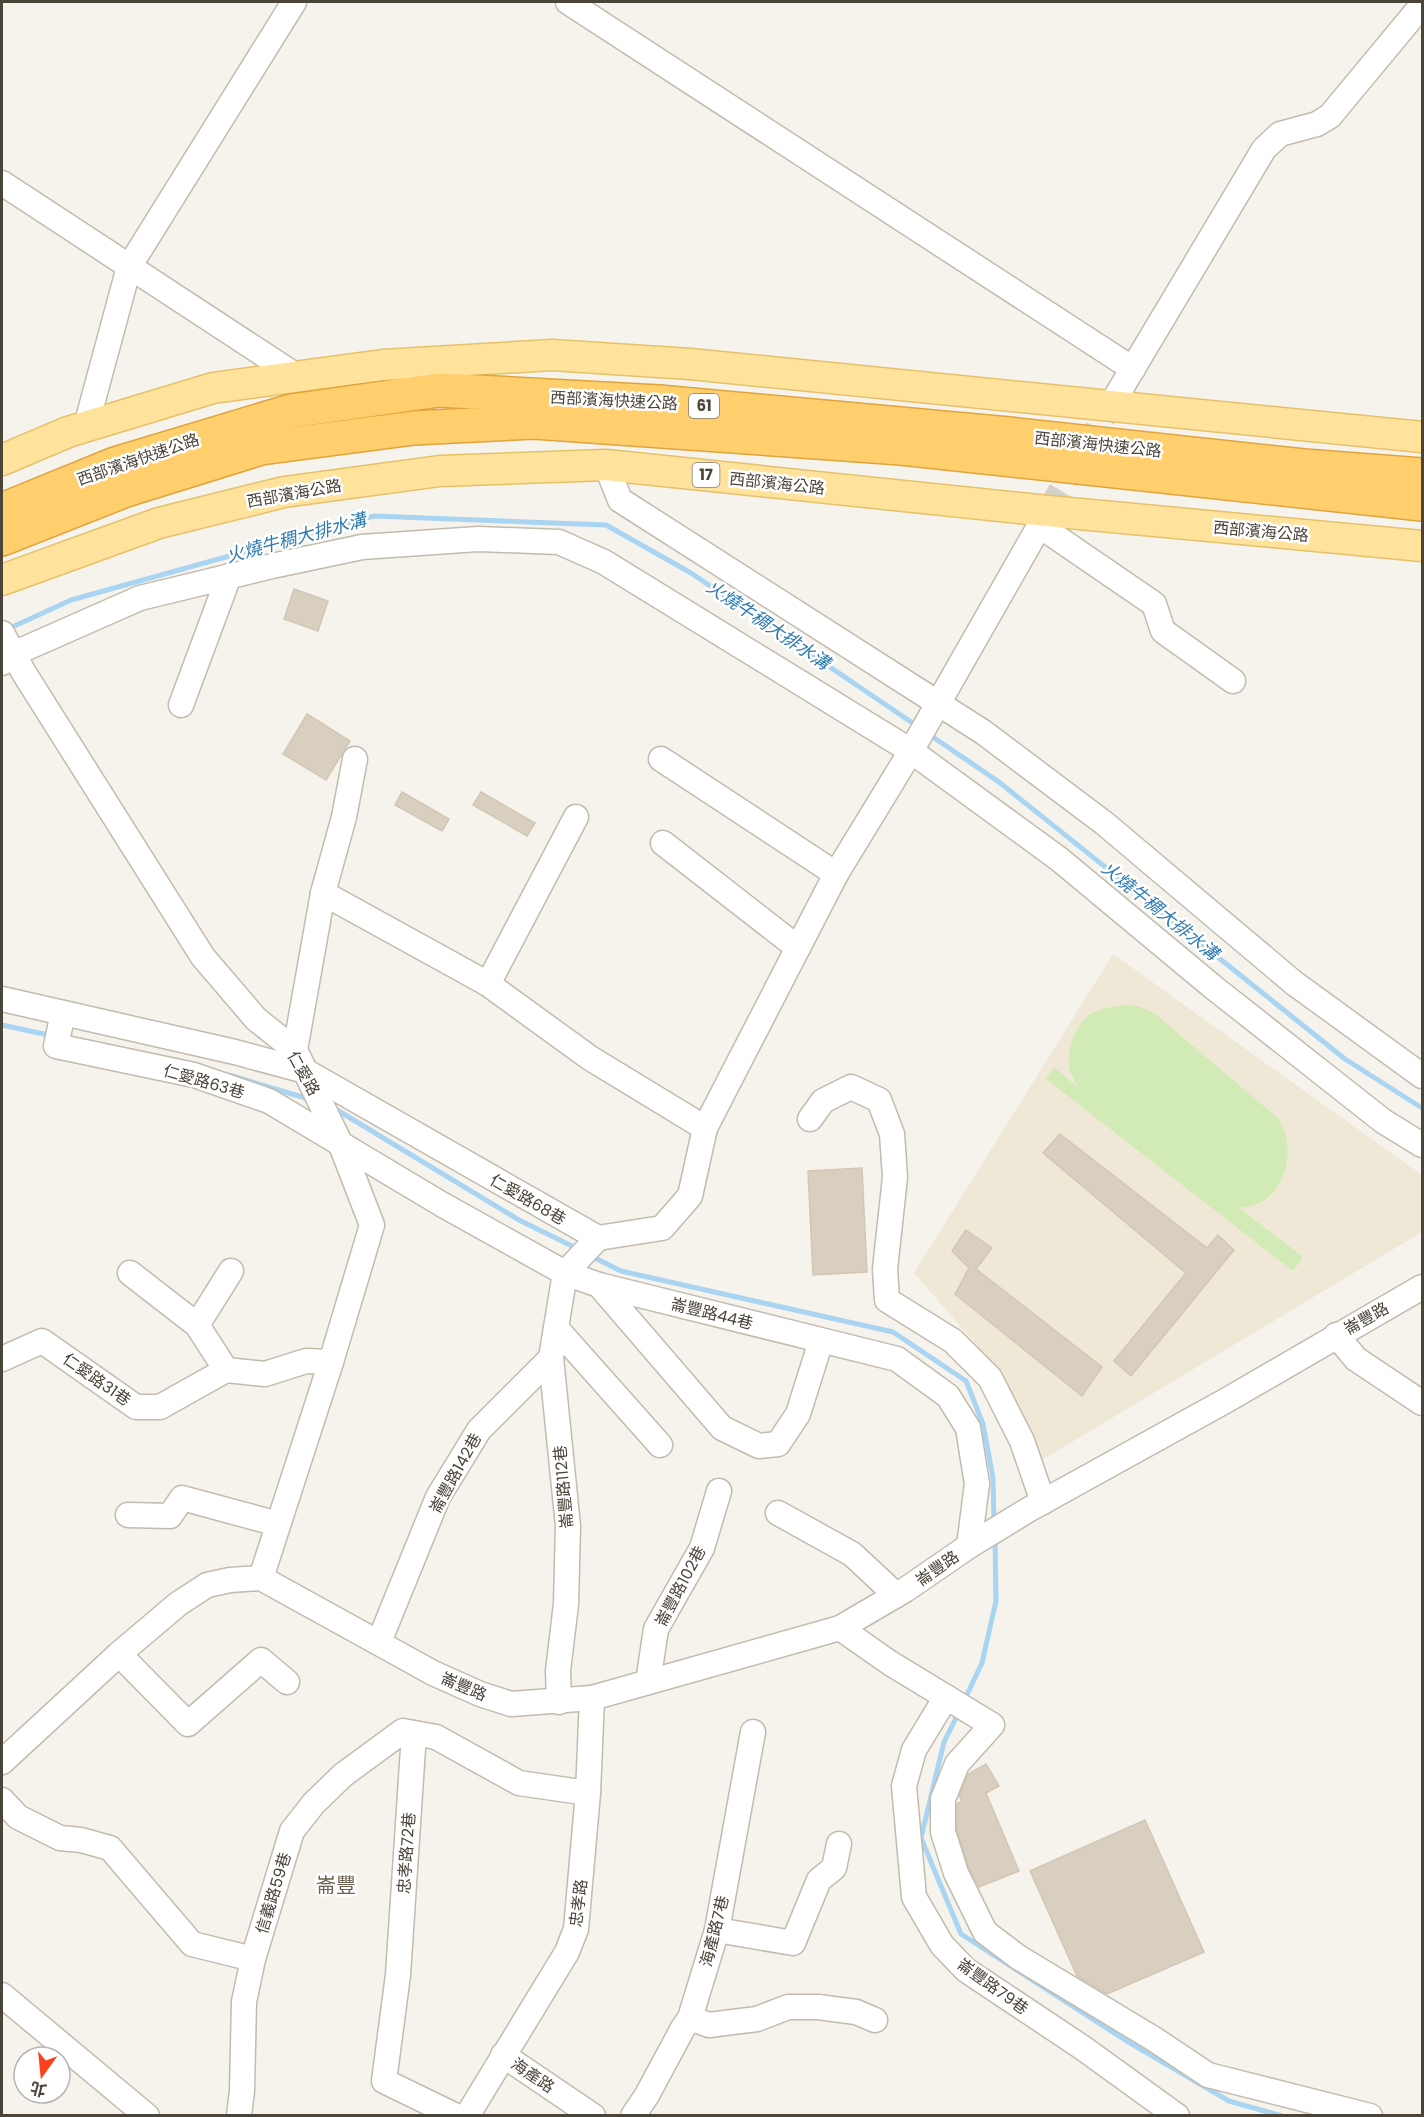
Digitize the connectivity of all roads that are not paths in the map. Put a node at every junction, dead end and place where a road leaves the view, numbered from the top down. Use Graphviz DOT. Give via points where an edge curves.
graph roads {
  1 [pos="294,2"];
  2 [pos="568,2"];
  3 [pos="1416,5"];
  4 [pos="2,183"];
  5 [pos="129,267"];
  6 [pos="1133,369"];
  7 [pos="298,376"];
  8 [pos="1111,405"];
  9 [pos="86,426"];
  10 [pos="1422,437"];
  11 [pos="2,460"];
  12 [pos="606,465"];
  13 [pos="1422,475"];
  14 [pos="1422,504"];
  15 [pos="2,510"];
  16 [pos="1044,519"];
  17 [pos="2,539"];
  18 [pos="1422,546"];
  19 [pos="229,576"];
  20 [pos="2,580"];
  21 [pos="5,650"];
  22 [pos="1233,681"];
  23 [pos="938,702"];
  24 [pos="181,705"];
  25 [pos="911,751"];
  26 [pos="355,759"];
  27 [pos="661,759"];
  28 [pos="576,817"];
  29 [pos="663,843"];
  30 [pos="836,874"];
  31 [pos="323,893"];
  32 [pos="798,948"];
  33 [pos="488,984"];
  34 [pos="2,999"];
  35 [pos="63,1012"];
  36 [pos="295,1050"];
  37 [pos="305,1071"];
  38 [pos="1422,1076"];
  39 [pos="810,1119"];
  40 [pos="705,1128"];
  41 [pos="341,1145"];
  42 [pos="1422,1145"];
  43 [pos="598,1238"];
  44 [pos="231,1271"];
  45 [pos="565,1273"];
  46 [pos="130,1274"];
  47 [pos="599,1285"];
  48 [pos="1422,1287"];
  49 [pos="197,1325"];
  50 [pos="556,1328"];
  51 [pos="1336,1335"];
  52 [pos="821,1341"];
  53 [pos="551,1358"];
  54 [pos="2,1359"];
  55 [pos="331,1362"];
  56 [pos="226,1370"];
  57 [pos="1422,1402"];
  58 [pos="660,1445"];
  59 [pos="719,1491"];
  60 [pos="1036,1506"];
  61 [pos="778,1513"];
  62 [pos="129,1515"];
  63 [pos="278,1524"];
  64 [pos="974,1542"];
  65 [pos="261,1578"];
  66 [pos="896,1595"];
  67 [pos="840,1628"];
  68 [pos="379,1642"];
  69 [pos="119,1654"];
  70 [pos="287,1682"];
  71 [pos="648,1682"];
  72 [pos="946,1696"];
  73 [pos="592,1698"];
  74 [pos="559,1702"];
  75 [pos="753,1732"];
  76 [pos="414,1733"];
  77 [pos="2,1760"];
  78 [pos="588,1793"];
  79 [pos="2,1800"];
  80 [pos="838,1844"];
  81 [pos="717,1930"];
  82 [pos="253,1959"];
  83 [pos="1042,1973"];
  84 [pos="2,1995"];
  85 [pos="1022,2007"];
  86 [pos="690,2018"];
  87 [pos="875,2020"];
  88 [pos="503,2055"];
  89 [pos="147,2115"];
  90 [pos="239,2115"];
  91 [pos="456,2115"];
  92 [pos="467,2115"];
  93 [pos="593,2115"];
  94 [pos="633,2115"];
  95 [pos="1177,2115"];
  96 [pos="1370,2115"];
  1 -- 5 [label="street"];
  2 -- 6 [label="street"];
  3 -- 6 [label="street" via="1330,116 1317,124 1280,134 1264,149"];
  4 -- 5 [label="street"];
  5 -- 7 [label="street"];
  5 -- 9 [label="street"];
  6 -- 8 [label="street"];
  7 -- 8 [label="main road" via="383,364 552,354"];
  7 -- 9 [label="main road" via="213,388"];
  8 -- 10 [label="main road"];
  9 -- 11 [label="main road"];
  12 -- 16 [label="main road, 西部濱海公路 / 17"];
  12 -- 20 [label="main road, 西部濱海公路 / 17" via="441,471 284,492 159,523"];
  12 -- 23 [label="street" via="620,500"];
  13 -- 15 [label="highway, 西部濱海快速公路 / 61" via="659,402 439,390 291,411 115,464"];
  14 -- 17 [label="highway, 西部濱海快速公路 / 61" via="901,448 534,422 414,428 261,448 126,490"];
  16 -- 18 [label="main road, 西部濱海公路 / 17"];
  16 -- 22 [label="street" via="1154,604 1163,631"];
  16 -- 23 [label="street"];
  19 -- 21 [label="street" via="140,598"];
  19 -- 24 [label="street"];
  19 -- 25 [label="street" via="362,547 478,539 559,542 604,562"];
  21 -- 36 [label="street, 仁愛路" via="203,957 256,1019"];
  23 -- 25 [label="street"];
  23 -- 38 [label="street" via="1104,823 1294,983"];
  25 -- 30 [label="street"];
  25 -- 42 [label="street" via="1059,860 1383,1121"];
  26 -- 31 [label="street"];
  27 -- 30 [label="street"];
  28 -- 33 [label="street"];
  29 -- 32 [label="street"];
  30 -- 32 [label="street"];
  31 -- 33 [label="street"];
  31 -- 36 [label="street"];
  32 -- 40 [label="street"];
  33 -- 40 [label="street" via="590,1058"];
  34 -- 35 [label="street, 仁愛路68巷"];
  35 -- 37 [label="street, 仁愛路68巷"];
  35 -- 41 [label="street, 仁愛路63巷" via="56,1046 205,1078 269,1101"];
  36 -- 37 [label="street, 仁愛路"];
  37 -- 41 [label="street, 仁愛路"];
  37 -- 43 [label="street, 仁愛路68巷"];
  39 -- 60 [label="street" via="823,1101 851,1087 879,1100 892,1134 895,1177 885,1269 887,1300 953,1341 990,1378 1022,1441"];
  40 -- 43 [label="street" via="690,1196 662,1228"];
  41 -- 45 [label="street, 崙豐路44巷"];
  41 -- 55 [label="street, 仁愛路" via="372,1225"];
  43 -- 45 [label="street"];
  44 -- 49 [label="street"];
  45 -- 47 [label="street, 崙豐路44巷"];
  45 -- 50 [label="street, 崙豐路112巷"];
  46 -- 49 [label="street"];
  47 -- 52 [label="street, 崙豐路44巷"];
  47 -- 52 [label="street" via="722,1428 759,1446 778,1444 798,1414"];
  48 -- 51 [label="street, 崙豐路"];
  49 -- 56 [label="street"];
  50 -- 53 [label="street, 崙豐路112巷"];
  50 -- 58 [label="street"];
  51 -- 57 [label="street" via="1356,1359"];
  51 -- 60 [label="street, 崙豐路"];
  52 -- 64 [label="street, 崙豐路44巷" via="897,1359 948,1396 968,1428 977,1484"];
  53 -- 68 [label="street, 崙豐路142巷" via="473,1439 438,1497"];
  53 -- 74 [label="street, 崙豐路112巷" via="568,1526"];
  54 -- 56 [label="street, 仁愛路31巷" via="42,1341 136,1407 160,1407"];
  55 -- 56 [label="street" via="306,1361 265,1374"];
  55 -- 63 [label="street, 仁愛路"];
  59 -- 71 [label="street, 崙豐路102巷" via="702,1548 656,1629"];
  60 -- 64 [label="street, 崙豐路"];
  61 -- 66 [label="street" via="852,1554"];
  62 -- 63 [label="street" via="170,1516 182,1498"];
  63 -- 65 [label="street, 仁愛路"];
  64 -- 66 [label="street, 崙豐路"];
  65 -- 68 [label="street, 崙豐路"];
  65 -- 69 [label="street" via="207,1585 177,1604"];
  66 -- 67 [label="street, 崙豐路"];
  67 -- 71 [label="street, 崙豐路"];
  67 -- 72 [label="street"];
  68 -- 74 [label="street, 崙豐路" via="480,1694 511,1704"];
  69 -- 70 [label="street" via="188,1724 261,1660"];
  69 -- 77 [label="street"];
  71 -- 73 [label="street, 崙豐路"];
  72 -- 83 [label="street" via="992,1725 957,1764 943,1799 943,1832 956,1873 985,1932"];
  72 -- 85 [label="street, 崙豐路79巷" via="914,1750 904,1786 914,1897 942,1945 966,1970"];
  73 -- 74 [label="street, 崙豐路"];
  73 -- 78 [label="street, 忠孝路"];
  75 -- 81 [label="street, 海產路7巷"];
  76 -- 78 [label="street" via="436,1737 519,1783"];
  76 -- 82 [label="street, 信義路59巷" via="403,1731 343,1775 292,1831"];
  76 -- 91 [label="street, 忠孝路72巷" via="398,1975 384,2081"];
  78 -- 88 [label="street, 忠孝路" via="576,1929 567,1952"];
  79 -- 82 [label="street" via="18,1817 60,1838 110,1848 192,1944"];
  80 -- 81 [label="street" via="834,1868 819,1880 793,1943"];
  81 -- 86 [label="street, 海產路7巷"];
  82 -- 90 [label="street, 信義路59巷" via="244,2002"];
  83 -- 85 [label="street"];
  83 -- 96 [label="street" via="1208,2075"];
  84 -- 89 [label="street"];
  85 -- 95 [label="street, 崙豐路79巷"];
  86 -- 87 [label="street" via="709,2025 757,2019 788,2007 808,2007 856,2012"];
  86 -- 94 [label="street, 海產路7巷"];
  88 -- 92 [label="street, 忠孝路"];
  88 -- 93 [label="street, 海產路"];
}
